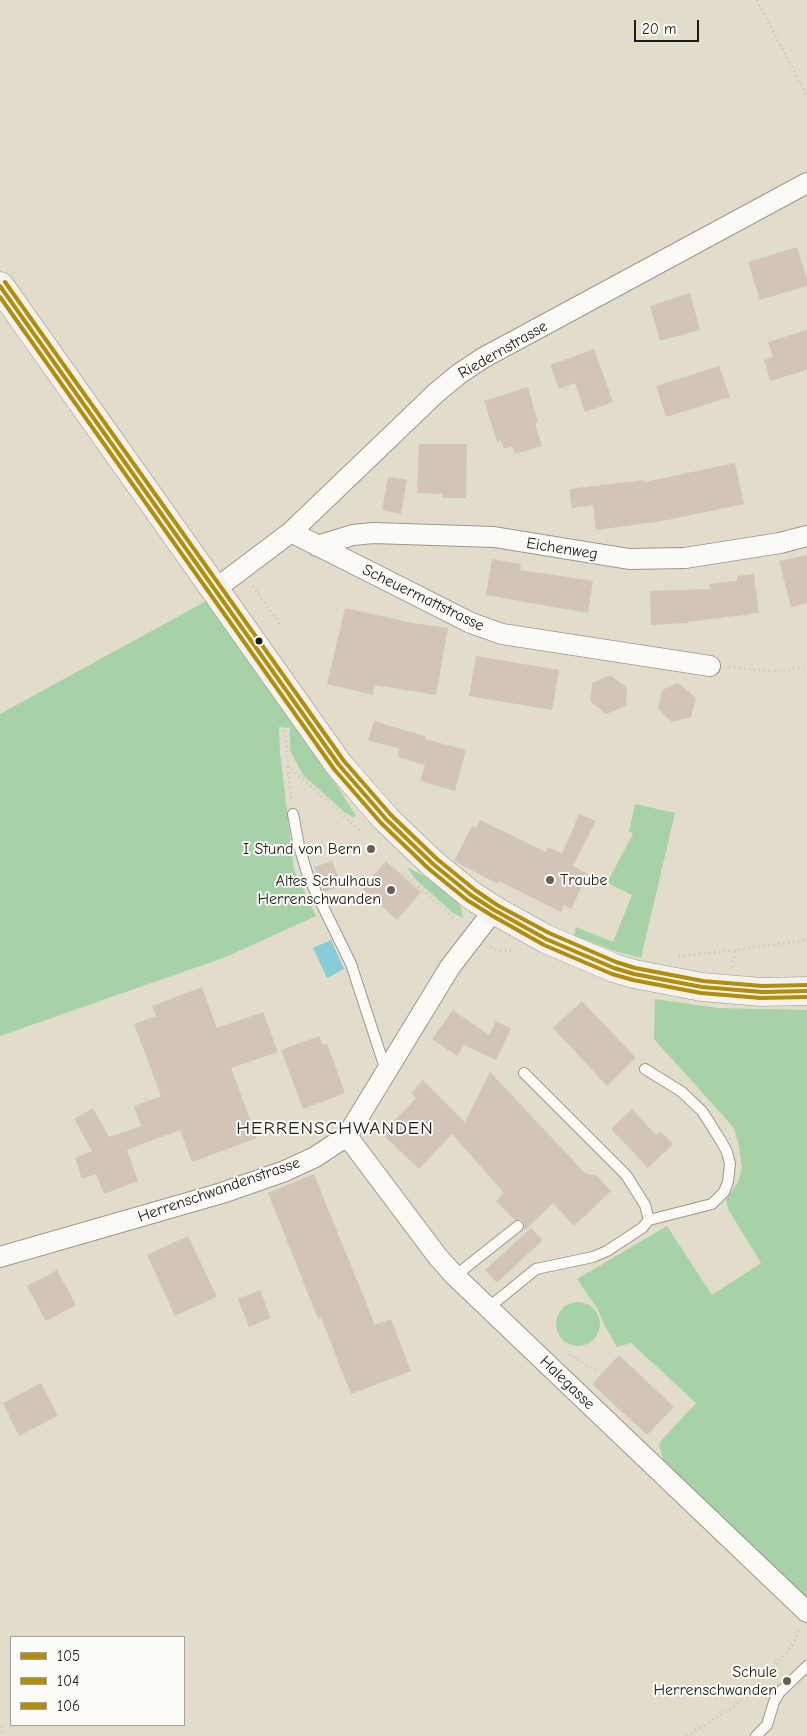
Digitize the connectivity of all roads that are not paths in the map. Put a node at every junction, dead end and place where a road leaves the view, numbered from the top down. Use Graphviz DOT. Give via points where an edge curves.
graph roads {
  1 [pos="807,183"];
  2 [pos="0,286"];
  3 [pos="291,532"];
  4 [pos="807,536"];
  5 [pos="318,546"];
  6 [pos="214,590"];
  7 [pos="710,666"];
  8 [pos="293,814"];
  9 [pos="494,910"];
  10 [pos="807,991"];
  11 [pos="645,1070"];
  12 [pos="386,1071"];
  13 [pos="524,1073"];
  14 [pos="347,1136"];
  15 [pos="649,1220"];
  16 [pos="518,1226"];
  17 [pos="0,1257"];
  18 [pos="455,1276"];
  19 [pos="488,1308"];
  20 [pos="805,1618"];
  21 [pos="807,1666"];
  22 [pos="756,1736"];
  1 -- 3 [label="street, Riedernstrasse" via="459,374"];
  2 -- 6 [label="main road"];
  3 -- 5 [label="street, Scheuermattstrasse"];
  3 -- 6 [label="street, Riedernstrasse"];
  4 -- 5 [label="street, Eichenweg" via="676,558 629,559 494,538 373,533 353,535"];
  5 -- 7 [label="street, Scheuermattstrasse" via="471,623 502,634"];
  6 -- 9 [label="main road" via="333,758 386,819 433,864"];
  8 -- 12 [label="lane" via="308,876 351,964"];
  9 -- 10 [label="main road" via="546,939 634,974 728,990"];
  9 -- 12 [label="street, Herrenschwandenstrasse" via="450,967"];
  11 -- 15 [label="lane" via="682,1092 702,1111 722,1141 730,1164 724,1192 712,1204"];
  12 -- 14 [label="street, Herrenschwandenstrasse"];
  13 -- 15 [label="lane" via="626,1174 645,1205"];
  14 -- 17 [label="street, Herrenschwandenstrasse" via="315,1157 222,1193"];
  14 -- 18 [label="street, Halegasse"];
  15 -- 19 [label="lane" via="607,1251 536,1269"];
  16 -- 18 [label="lane"];
  18 -- 19 [label="street, Halegasse"];
  19 -- 20 [label="street, Halegasse"];
  21 -- 22 [label="lane" via="779,1693 767,1725"];
}
